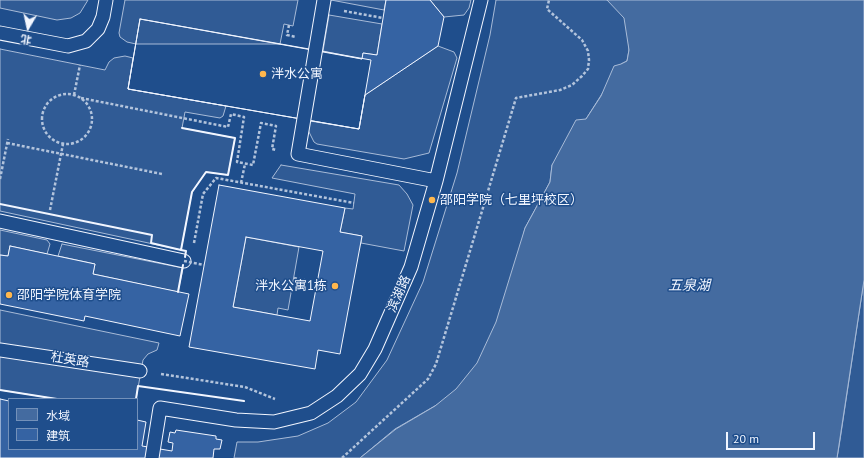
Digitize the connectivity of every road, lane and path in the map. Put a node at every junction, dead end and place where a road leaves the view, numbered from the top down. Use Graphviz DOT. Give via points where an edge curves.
graph roads {
  1 [pos="106,0"];
  2 [pos="324,0"];
  3 [pos="481,0"];
  4 [pos="549,0"];
  5 [pos="0,33"];
  6 [pos="86,41"];
  7 [pos="74,95"];
  8 [pos="81,98"];
  9 [pos="8,139"];
  10 [pos="7,143"];
  11 [pos="63,144"];
  12 [pos="272,149"];
  13 [pos="61,154"];
  14 [pos="245,164"];
  15 [pos="162,174"];
  16 [pos="0,179"];
  17 [pos="436,181"];
  18 [pos="241,183"];
  19 [pos="354,203"];
  20 [pos="0,221"];
  21 [pos="46,231"];
  22 [pos="193,248"];
  23 [pos="189,260"];
  24 [pos="204,265"];
  25 [pos="294,278"];
  26 [pos="313,282"];
  27 [pos="0,350"];
  28 [pos="140,371"];
  29 [pos="245,387"];
  30 [pos="152,458"];
  31 [pos="342,458"];
  1 -- 6 [label="lane" via="98,29"];
  2 -- 17 [label="lane" via="298,154"];
  3 -- 17 [label="lane, 滨湖路"];
  4 -- 31 [label="path" via="547,9 582,40 588,50 588,69 572,85 560,90 516,98 433,369 418,389"];
  5 -- 6 [label="lane" via="68,46"];
  6 -- 7 [label="path"];
  7 -- 8 [label="path"];
  7 -- 11 [label="path" via="58,96 41,113 49,136"];
  8 -- 11 [label="path" via="91,112 90,129 80,141"];
  8 -- 14 [label="path" via="228,127 231,114 244,117 237,162"];
  9 -- 10 [label="path"];
  10 -- 13 [label="path"];
  10 -- 16 [label="path"];
  11 -- 13 [label="path"];
  12 -- 14 [label="path" via="276,126 260,123 253,165"];
  13 -- 15 [label="path"];
  13 -- 21 [label="path"];
  14 -- 18 [label="path"];
  17 -- 30 [label="lane, 滨湖路" via="411,268 375,349 360,374 337,396 311,413 274,422 236,420 160,408"];
  18 -- 19 [label="path"];
  18 -- 22 [label="path" via="216,178 203,194"];
  20 -- 21 [label="lane"];
  21 -- 23 [label="lane"];
  23 -- 24 [label="path, bridge"];
  25 -- 26 [label="path"];
  27 -- 28 [label="lane, 杜英路"];
  28 -- 29 [label="path"];
}
